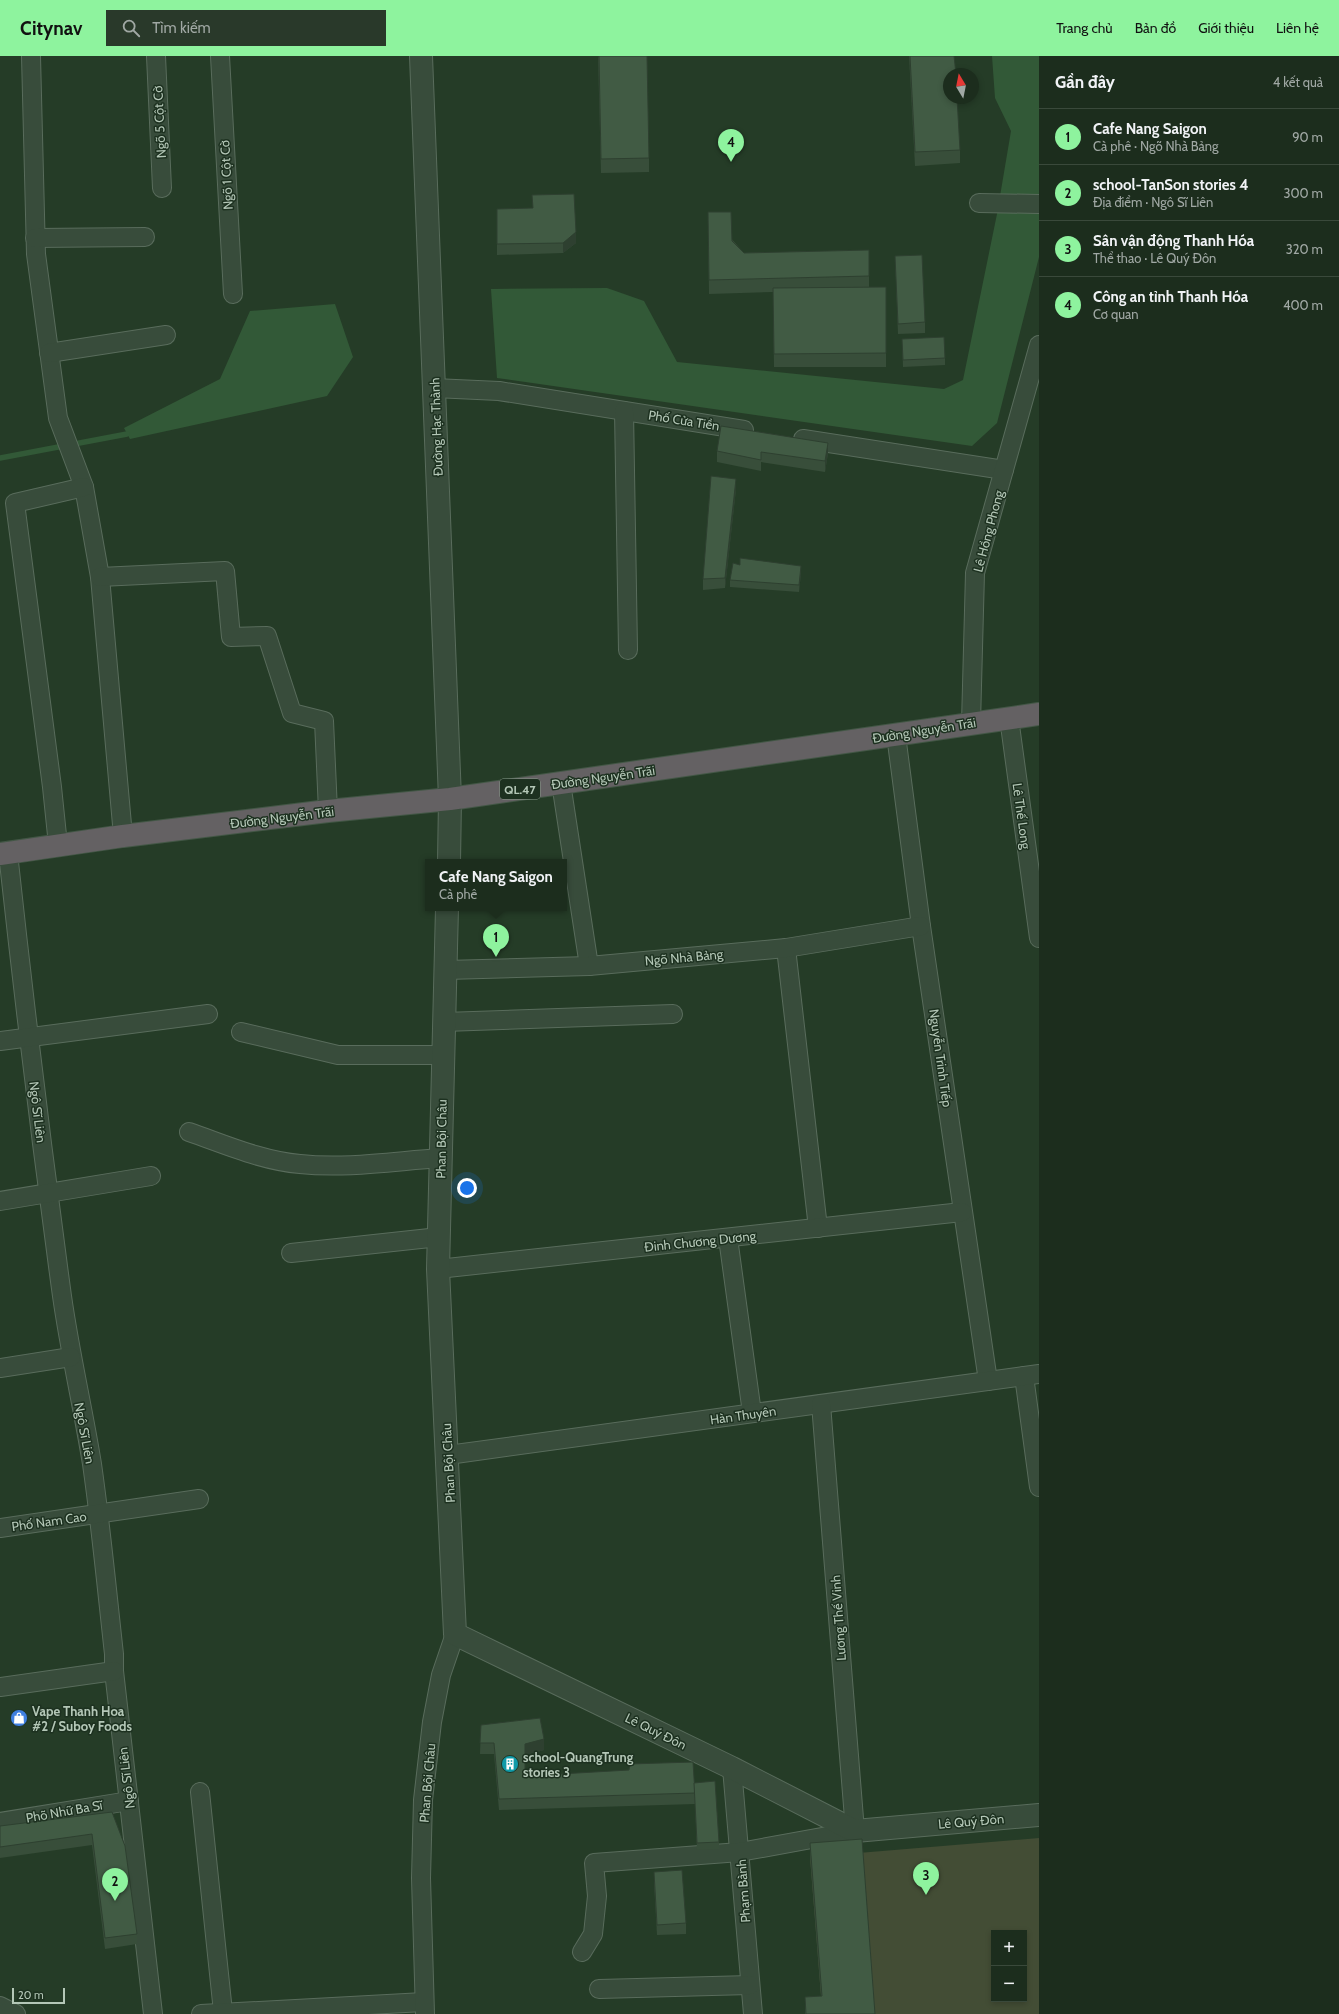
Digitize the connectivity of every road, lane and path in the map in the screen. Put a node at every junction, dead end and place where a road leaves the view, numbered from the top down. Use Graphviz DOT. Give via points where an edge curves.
graph roads {
  1 [pos="31,56"];
  2 [pos="156,56"];
  3 [pos="220,56"];
  4 [pos="421,56"];
  5 [pos="162,188"];
  6 [pos="979,203"];
  7 [pos="1039,204"];
  8 [pos="145,237"];
  9 [pos="35,238"];
  10 [pos="233,294"];
  11 [pos="166,335"];
  12 [pos="1039,345"];
  13 [pos="49,353"];
  14 [pos="434,388"];
  15 [pos="624,411"];
  16 [pos="764,433"];
  17 [pos="787,436"];
  18 [pos="1004,470"];
  19 [pos="84,487"];
  20 [pos="7,503"];
  21 [pos="100,577"];
  22 [pos="628,650"];
  23 [pos="1039,714"];
  24 [pos="1008,718"];
  25 [pos="971,723"];
  26 [pos="896,735"];
  27 [pos="561,783"];
  28 [pos="450,799"];
  29 [pos="328,811"];
  30 [pos="123,836"];
  31 [pos="58,845"];
  32 [pos="4,854"];
  33 [pos="449,859"];
  34 [pos="448,911"];
  35 [pos="921,926"];
  36 [pos="1039,938"];
  37 [pos="786,948"];
  38 [pos="589,966"];
  39 [pos="446,970"];
  40 [pos="208,1014"];
  41 [pos="673,1014"];
  42 [pos="444,1022"];
  43 [pos="241,1032"];
  44 [pos="29,1037"];
  45 [pos="0,1041"];
  46 [pos="444,1055"];
  47 [pos="189,1132"];
  48 [pos="441,1158"];
  49 [pos="151,1176"];
  50 [pos="49,1193"];
  51 [pos="0,1201"];
  52 [pos="962,1212"];
  53 [pos="818,1228"];
  54 [pos="439,1237"];
  55 [pos="728,1238"];
  56 [pos="291,1254"];
  57 [pos="438,1269"];
  58 [pos="71,1357"];
  59 [pos="0,1368"];
  60 [pos="1031,1375"];
  61 [pos="988,1381"];
  62 [pos="821,1404"];
  63 [pos="752,1414"];
  64 [pos="448,1456"];
  65 [pos="1039,1487"];
  66 [pos="199,1499"];
  67 [pos="98,1514"];
  68 [pos="0,1528"];
  69 [pos="455,1634"];
  70 [pos="114,1671"];
  71 [pos="0,1688"];
  72 [pos="732,1768"];
  73 [pos="200,1792"];
  74 [pos="129,1801"];
  75 [pos="1039,1815"];
  76 [pos="0,1822"];
  77 [pos="855,1831"];
  78 [pos="740,1852"];
  79 [pos="582,1952"];
  80 [pos="750,1985"];
  81 [pos="599,1989"];
  82 [pos="0,2006"];
  83 [pos="425,2008"];
  84 [pos="224,2012"];
  85 [pos="16,2014"];
  86 [pos="154,2014"];
  87 [pos="201,2014"];
  88 [pos="753,2014"];
  1 -- 9 [label="street"];
  2 -- 5 [label="street, Ngõ 5 Cột Cờ"];
  3 -- 10 [label="street, Ngõ 1 Cột Cờ"];
  4 -- 14 [label="street, Đường Hạc Thành"];
  6 -- 7 [label="street"];
  8 -- 9 [label="street"];
  9 -- 13 [label="street"];
  11 -- 13 [label="street"];
  12 -- 18 [label="street, Lê Hồng Phong"];
  13 -- 19 [label="street" via="58,418"];
  14 -- 15 [label="street, Phố Cửa Tiền" via="499,391"];
  14 -- 28 [label="street, Đường Hạc Thành"];
  15 -- 16 [label="street, Phố Cửa Tiền"];
  15 -- 22 [label="street"];
  17 -- 18 [label="street"];
  18 -- 25 [label="street, Lê Hồng Phong" via="975,574"];
  19 -- 20 [label="street"];
  19 -- 21 [label="street"];
  20 -- 31 [label="street" via="51,780"];
  21 -- 29 [label="street" via="225,571 231,637 266,636 292,713 324,721"];
  21 -- 30 [label="street"];
  23 -- 24 [label="highway, Đường Nguyễn Trãi / QL.47"];
  24 -- 25 [label="highway, Đường Nguyễn Trãi / QL.47"];
  24 -- 36 [label="street, Lê Thế Long"];
  25 -- 26 [label="highway, Đường Nguyễn Trãi / QL.47"];
  26 -- 27 [label="highway, Đường Nguyễn Trãi / QL.47"];
  26 -- 35 [label="street, Nguyễn Trinh Tiếp"];
  27 -- 28 [label="highway, Đường Nguyễn Trãi / QL.47"];
  27 -- 38 [label="street"];
  28 -- 29 [label="highway, Đường Nguyễn Trãi / QL.47"];
  28 -- 33 [label="street"];
  29 -- 30 [label="highway, Đường Nguyễn Trãi / QL.47"];
  30 -- 31 [label="highway, Đường Nguyễn Trãi / QL.47"];
  31 -- 32 [label="highway, Đường Nguyễn Trãi / QL.47"];
  32 -- 44 [label="street, Ngô Sĩ Liên"];
  34 -- 39 [label="street, Phan Bội Châu"];
  35 -- 37 [label="street, Ngõ Nhà Bảng"];
  35 -- 52 [label="street, Nguyễn Trinh Tiếp"];
  37 -- 38 [label="street, Ngõ Nhà Bảng"];
  37 -- 53 [label="street"];
  38 -- 39 [label="street, Ngõ Nhà Bảng"];
  39 -- 42 [label="street, Phan Bội Châu"];
  40 -- 44 [label="street"];
  41 -- 42 [label="street"];
  42 -- 46 [label="street, Phan Bội Châu"];
  43 -- 46 [label="street" via="338,1055"];
  44 -- 45 [label="street"];
  44 -- 50 [label="street, Ngô Sĩ Liên"];
  46 -- 48 [label="street, Phan Bội Châu"];
  47 -- 48 [label="street" via="264,1157 299,1164 329,1165"];
  48 -- 54 [label="street, Phan Bội Châu"];
  49 -- 50 [label="street"];
  50 -- 51 [label="street"];
  50 -- 58 [label="street, Ngô Sĩ Liên"];
  52 -- 53 [label="street, Đinh Chương Dương"];
  52 -- 61 [label="street, Nguyễn Trinh Tiếp"];
  53 -- 55 [label="street, Đinh Chương Dương"];
  54 -- 56 [label="street"];
  54 -- 57 [label="street, Phan Bội Châu"];
  55 -- 57 [label="street, Đinh Chương Dương"];
  55 -- 63 [label="street"];
  57 -- 64 [label="street, Phan Bội Châu"];
  58 -- 59 [label="street"];
  58 -- 67 [label="street, Ngô Sĩ Liên" via="92,1464"];
  60 -- 61 [label="street, Hàn Thuyên"];
  60 -- 65 [label="street"];
  61 -- 62 [label="street, Hàn Thuyên"];
  62 -- 63 [label="street, Hàn Thuyên"];
  62 -- 77 [label="street, Lương Thế Vinh"];
  63 -- 64 [label="street, Hàn Thuyên"];
  64 -- 69 [label="street, Phan Bội Châu"];
  66 -- 67 [label="street, Phố Nam Cao"];
  67 -- 68 [label="street, Phố Nam Cao"];
  67 -- 70 [label="street, Ngô Sĩ Liên"];
  69 -- 72 [label="street, Lê Quý Đôn"];
  69 -- 83 [label="street, Phan Bội Châu" via="441,1675 432,1722 423,1800 421,1878"];
  70 -- 71 [label="street"];
  70 -- 74 [label="street, Ngô Sĩ Liên"];
  72 -- 77 [label="street, Lê Quý Đôn"];
  72 -- 78 [label="street, Phạm Bành"];
  73 -- 84 [label="street"];
  74 -- 76 [label="street, Phõ Nhữ Ba Sĩ"];
  74 -- 86 [label="street, Ngô Sĩ Liên"];
  75 -- 77 [label="street, Lê Quý Đôn"];
  77 -- 78 [label="street, Lê Quý Đôn"];
  78 -- 79 [label="street, Lê Quý Đôn" via="594,1863 597,1896 593,1934"];
  78 -- 80 [label="street, Phạm Bành"];
  80 -- 81 [label="street"];
  80 -- 88 [label="street, Phạm Bành"];
  82 -- 85 [label="street"];
  83 -- 84 [label="street"];
  84 -- 87 [label="street"];
}
